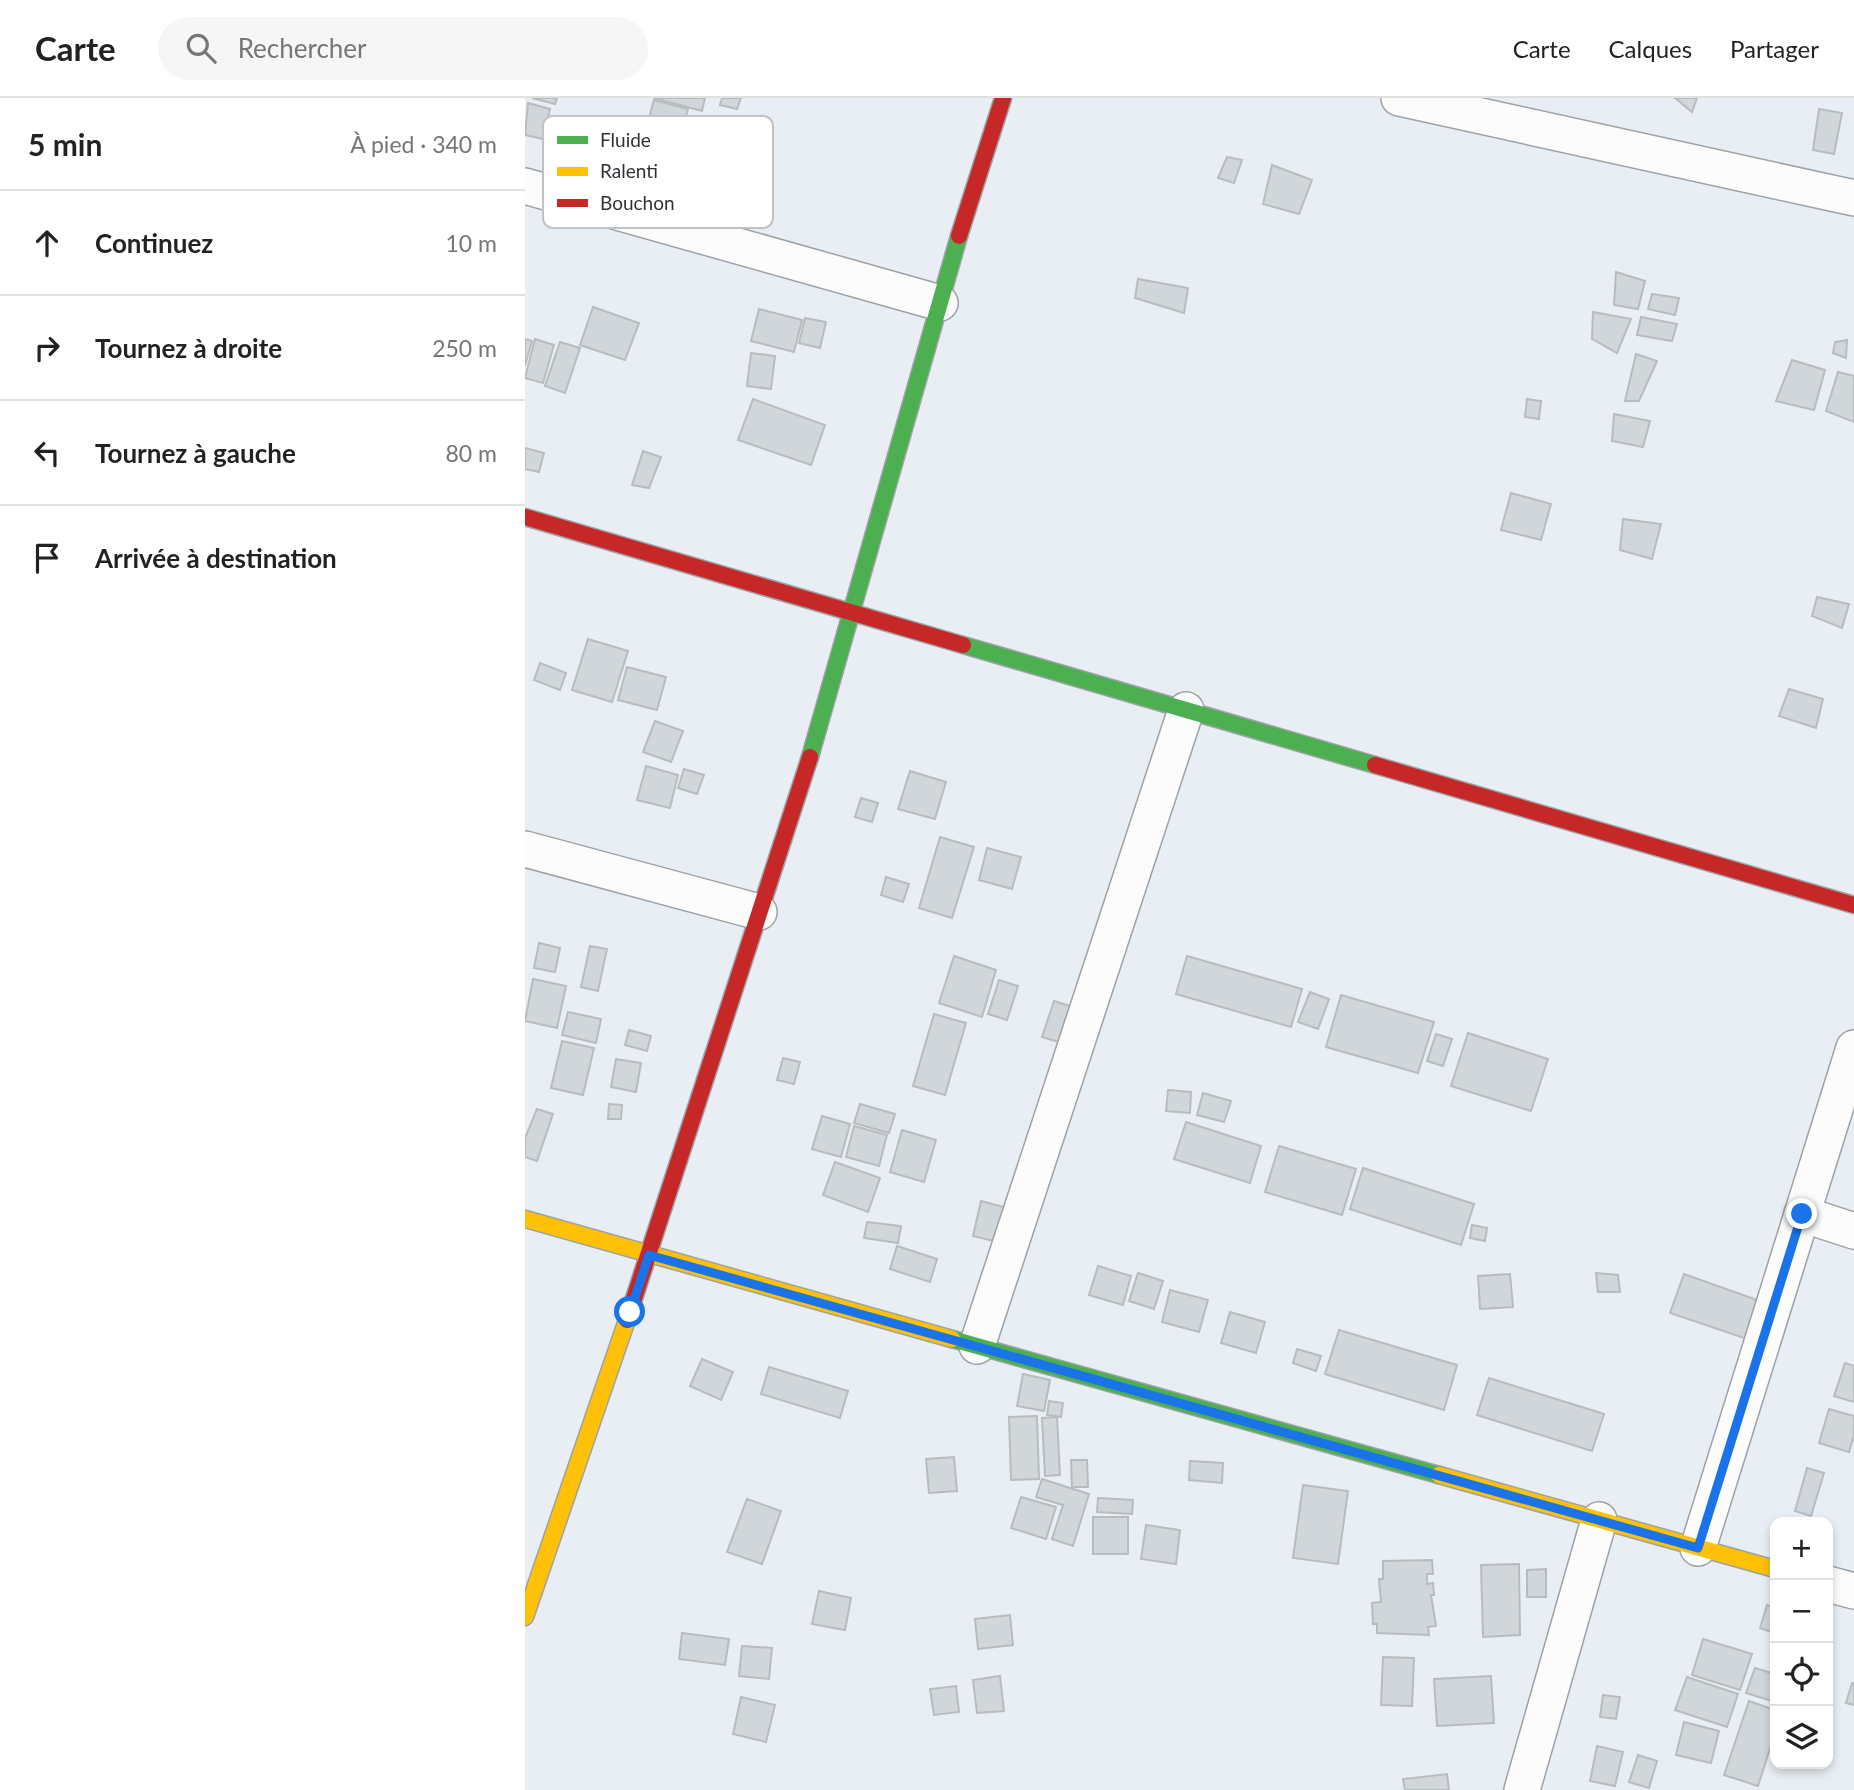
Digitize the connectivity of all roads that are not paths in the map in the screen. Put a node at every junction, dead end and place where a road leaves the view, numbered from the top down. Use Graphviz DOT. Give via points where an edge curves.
graph roads {
  1 [pos="1003,98"];
  2 [pos="1399,98"];
  3 [pos="525,186"];
  4 [pos="543,191"];
  5 [pos="1854,198"];
  6 [pos="674,228"];
  7 [pos="940,303"];
  8 [pos="525,517"];
  9 [pos="853,613"];
  10 [pos="1186,710"];
  11 [pos="525,849"];
  12 [pos="1854,905"];
  13 [pos="759,912"];
  14 [pos="1854,1048"];
  15 [pos="1802,1214"];
  16 [pos="525,1219"];
  17 [pos="1854,1231"];
  18 [pos="649,1255"];
  19 [pos="977,1346"];
  20 [pos="1599,1520"];
  21 [pos="1698,1548"];
  22 [pos="535,1558"];
  23 [pos="1770,1568"];
  24 [pos="1833,1585"];
  25 [pos="1854,1591"];
  26 [pos="525,1617"];
  27 [pos="1522,1790"];
  1 -- 7 [label="street"];
  2 -- 5 [label="street"];
  3 -- 4 [label="street"];
  6 -- 7 [label="street"];
  7 -- 9 [label="street"];
  8 -- 9 [label="street"];
  9 -- 10 [label="street"];
  9 -- 13 [label="street"];
  10 -- 12 [label="street"];
  10 -- 19 [label="street"];
  11 -- 13 [label="street"];
  13 -- 18 [label="street"];
  14 -- 15 [label="street"];
  15 -- 17 [label="street"];
  15 -- 21 [label="street"];
  16 -- 18 [label="street"];
  18 -- 19 [label="street"];
  18 -- 22 [label="street"];
  19 -- 20 [label="street"];
  20 -- 21 [label="street"];
  20 -- 27 [label="street"];
  21 -- 23 [label="street"];
  22 -- 26 [label="street"];
  24 -- 25 [label="street"];
}
